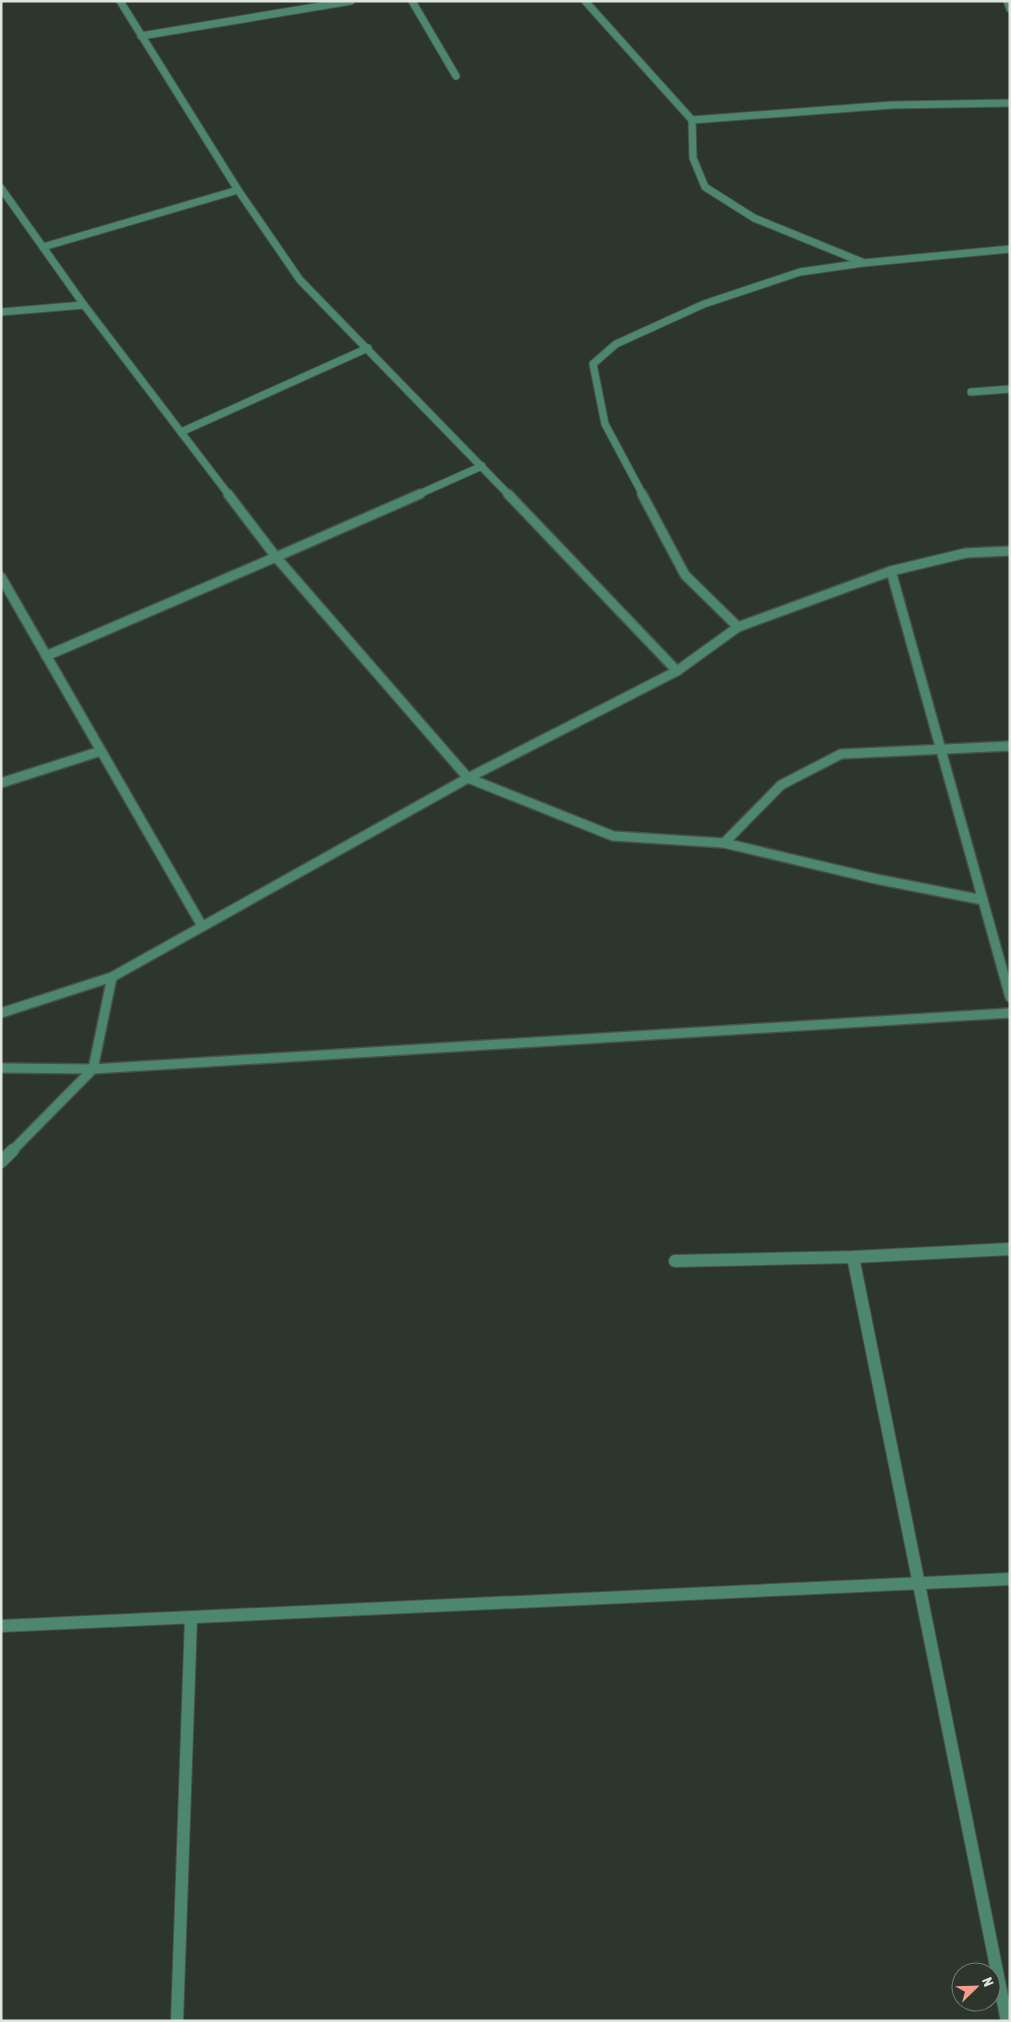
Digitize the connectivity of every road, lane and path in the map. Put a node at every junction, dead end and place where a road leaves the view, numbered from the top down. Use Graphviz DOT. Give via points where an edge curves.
graph roads {
  1 [pos="120,1"];
  2 [pos="351,1"];
  3 [pos="412,1"];
  4 [pos="586,1"];
  5 [pos="1007,1"];
  6 [pos="1010,8"];
  7 [pos="141,36"];
  8 [pos="456,76"];
  9 [pos="1010,103"];
  10 [pos="692,120"];
  11 [pos="1,188"];
  12 [pos="238,190"];
  13 [pos="43,247"];
  14 [pos="1010,249"];
  15 [pos="863,263"];
  16 [pos="84,305"];
  17 [pos="1,312"];
  18 [pos="368,348"];
  19 [pos="1010,389"];
  20 [pos="971,392"];
  21 [pos="181,432"];
  22 [pos="482,466"];
  23 [pos="1010,551"];
  24 [pos="276,557"];
  25 [pos="891,571"];
  26 [pos="1,577"];
  27 [pos="738,627"];
  28 [pos="46,656"];
  29 [pos="678,672"];
  30 [pos="1010,746"];
  31 [pos="940,748"];
  32 [pos="101,750"];
  33 [pos="468,778"];
  34 [pos="1,783"];
  35 [pos="724,843"];
  36 [pos="983,900"];
  37 [pos="202,926"];
  38 [pos="112,977"];
  39 [pos="1010,998"];
  40 [pos="1,1013"];
  41 [pos="1010,1013"];
  42 [pos="1,1068"];
  43 [pos="93,1069"];
  44 [pos="1,1162"];
  45 [pos="1010,1249"];
  46 [pos="852,1257"];
  47 [pos="675,1261"];
  48 [pos="1010,1579"];
  49 [pos="918,1583"];
  50 [pos="191,1618"];
  51 [pos="1,1626"];
  52 [pos="177,2021"];
  53 [pos="1007,2021"];
  1 -- 7 [label="street"];
  2 -- 7 [label="street"];
  3 -- 8 [label="street"];
  4 -- 10 [label="street"];
  5 -- 6 [label="street"];
  7 -- 12 [label="street"];
  9 -- 10 [label="street" via="892,105"];
  10 -- 15 [label="street" via="693,158 705,188 754,218"];
  11 -- 13 [label="street"];
  12 -- 13 [label="street"];
  12 -- 18 [label="street" via="300,280"];
  13 -- 16 [label="street"];
  14 -- 15 [label="street"];
  15 -- 27 [label="street" via="800,272 704,304 616,344 593,364 605,424 685,575"];
  16 -- 17 [label="street"];
  16 -- 21 [label="street"];
  18 -- 21 [label="street"];
  18 -- 22 [label="street"];
  19 -- 20 [label="street"];
  21 -- 24 [label="street"];
  22 -- 24 [label="street"];
  22 -- 29 [label="street"];
  23 -- 25 [label="street" via="966,554"];
  24 -- 28 [label="street"];
  24 -- 33 [label="street"];
  25 -- 27 [label="street"];
  25 -- 31 [label="street"];
  26 -- 28 [label="street"];
  27 -- 29 [label="street"];
  28 -- 32 [label="street"];
  29 -- 33 [label="street"];
  30 -- 31 [label="street"];
  31 -- 35 [label="street" via="842,754 781,785"];
  31 -- 36 [label="street"];
  32 -- 34 [label="street"];
  32 -- 37 [label="street"];
  33 -- 35 [label="street" via="613,836"];
  33 -- 37 [label="street"];
  35 -- 36 [label="street"];
  36 -- 39 [label="street"];
  37 -- 38 [label="street"];
  38 -- 40 [label="street"];
  38 -- 43 [label="street"];
  41 -- 43 [label="street"];
  42 -- 43 [label="street"];
  43 -- 44 [label="street"];
  45 -- 46 [label="street"];
  46 -- 47 [label="street"];
  46 -- 49 [label="street"];
  48 -- 49 [label="street"];
  49 -- 50 [label="street"];
  49 -- 53 [label="street"];
  50 -- 51 [label="street"];
  50 -- 52 [label="street"];
}
